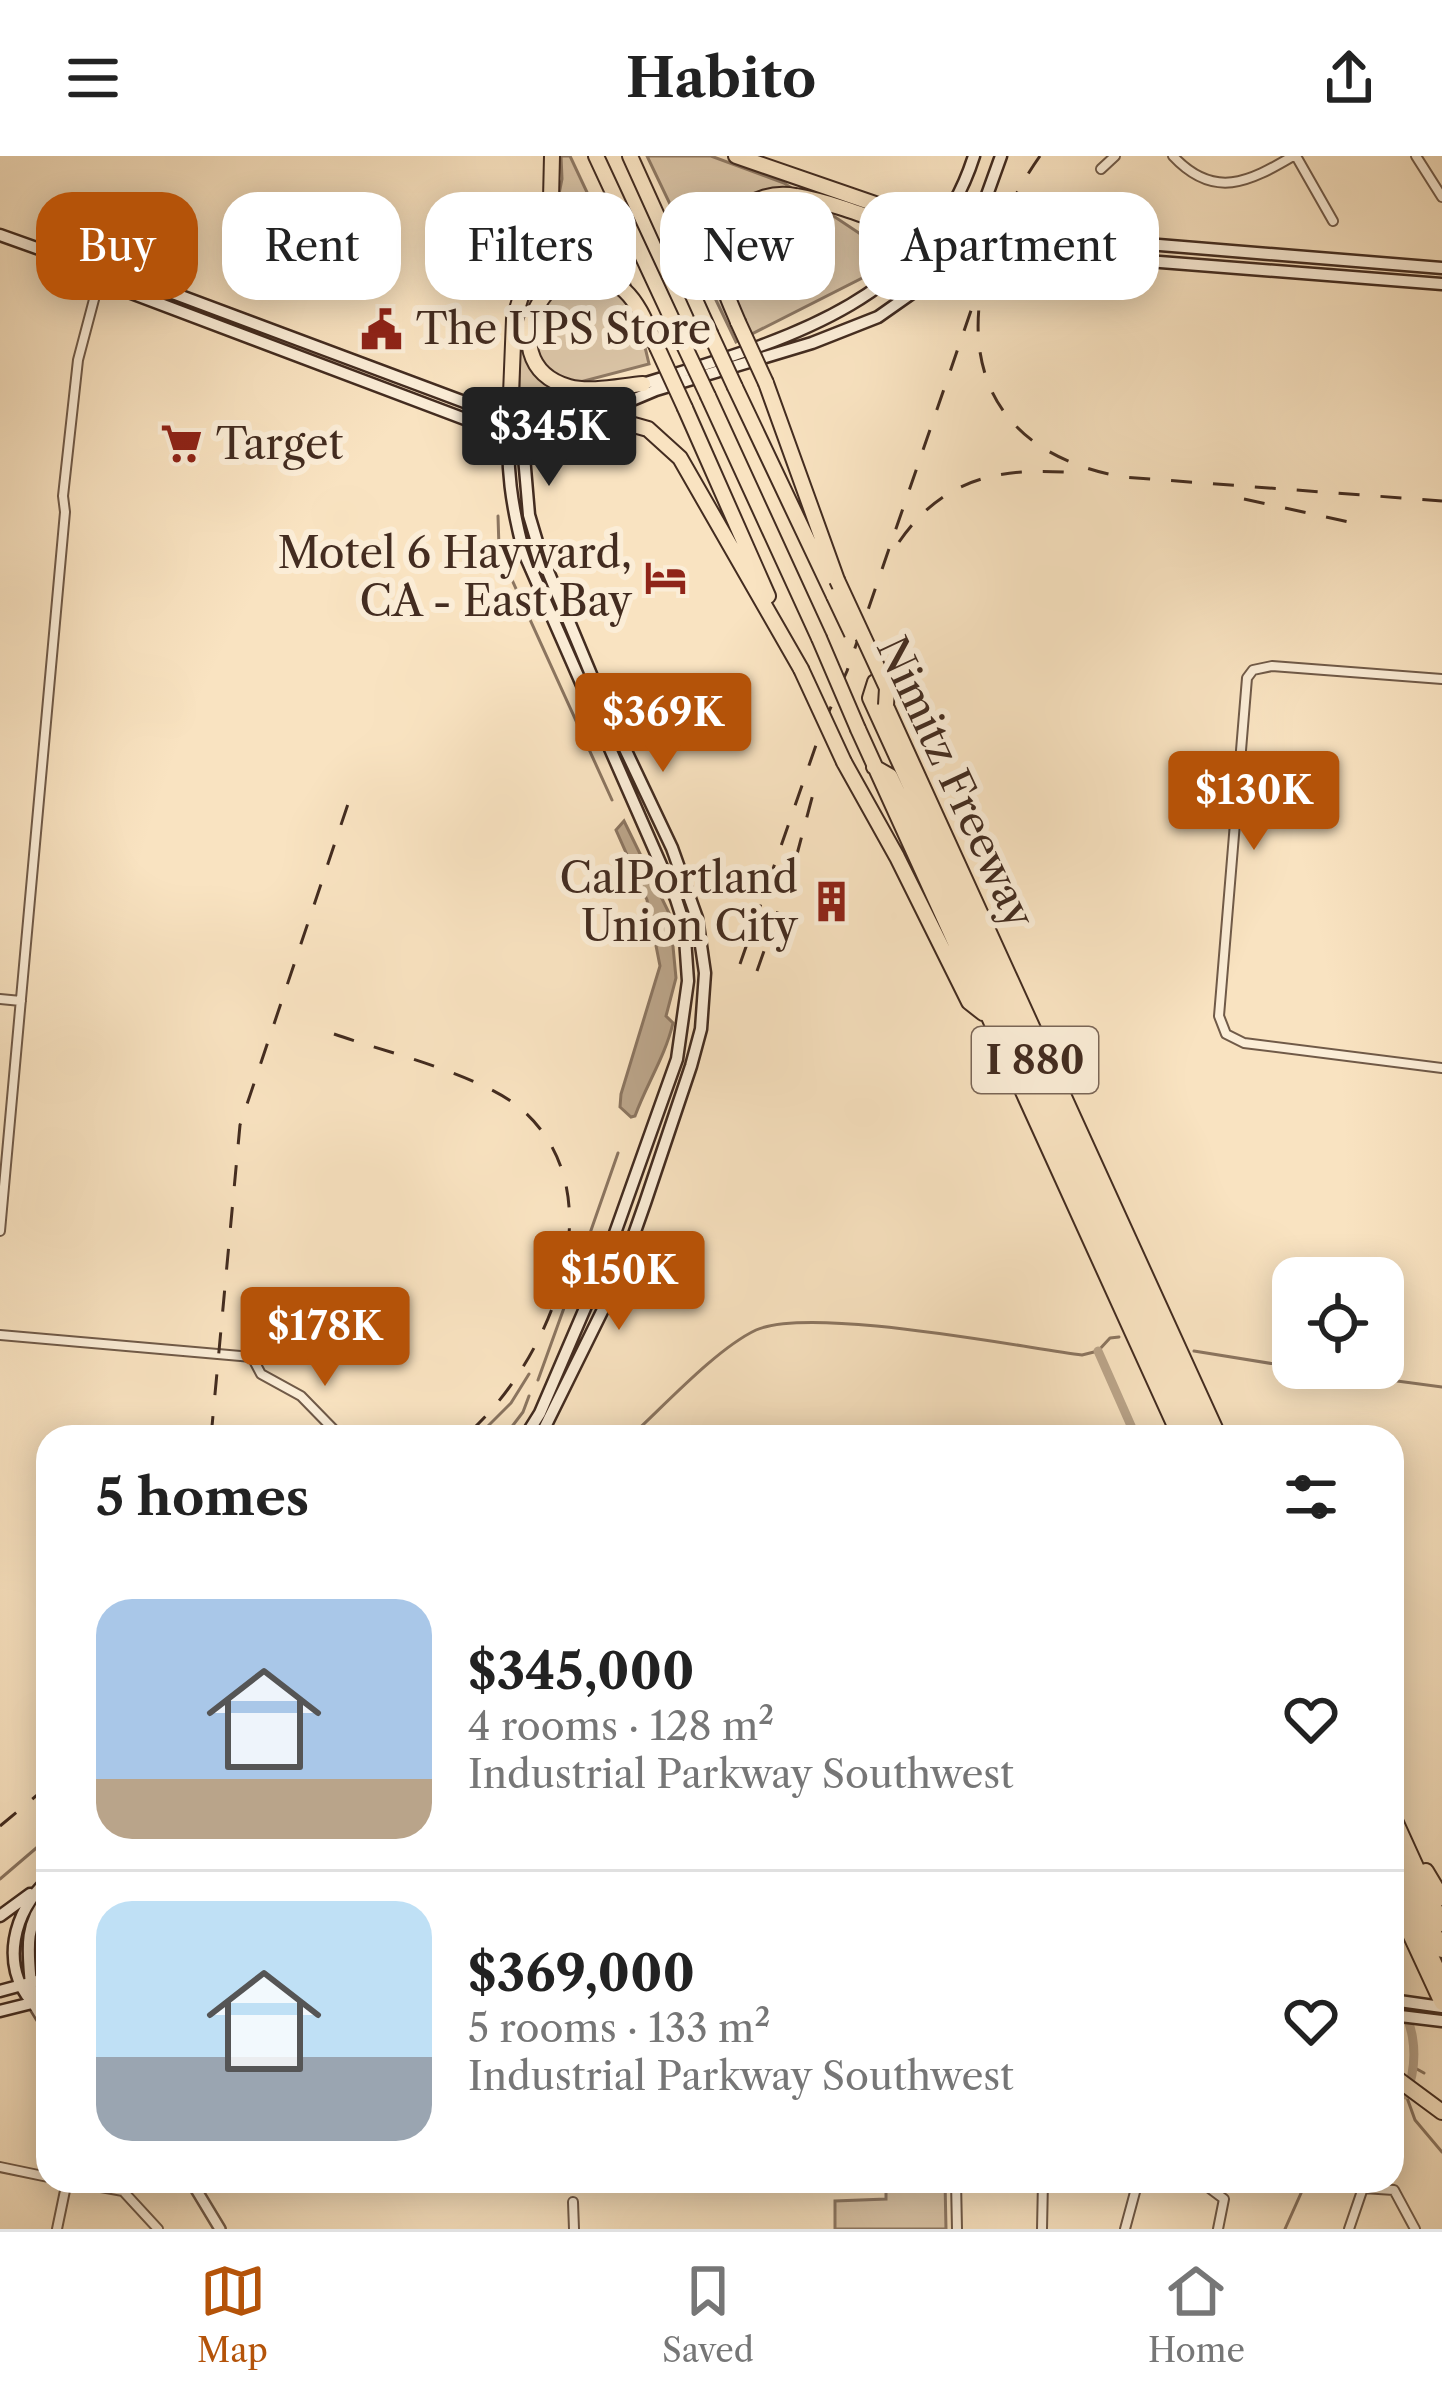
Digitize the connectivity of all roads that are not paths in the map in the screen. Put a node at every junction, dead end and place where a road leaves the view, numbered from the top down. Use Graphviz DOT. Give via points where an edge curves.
graph roads {
  1 [pos="553,156"];
  2 [pos="596,156"];
  3 [pos="630,156"];
  4 [pos="736,156"];
  5 [pos="974,156"];
  6 [pos="1000,156"];
  7 [pos="1114,156"];
  8 [pos="1173,156"];
  9 [pos="1294,156"];
  10 [pos="1416,156"];
  11 [pos="1101,169"];
  12 [pos="958,192"];
  13 [pos="988,192"];
  14 [pos="1442,197"];
  15 [pos="859,198"];
  16 [pos="859,216"];
  17 [pos="1333,221"];
  18 [pos="0,235"];
  19 [pos="1159,245"];
  20 [pos="36,248"];
  21 [pos="1159,261"];
  22 [pos="1442,268"];
  23 [pos="1442,284"];
  24 [pos="859,299"];
  25 [pos="93,300"];
  26 [pos="186,300"];
  27 [pos="902,300"];
  28 [pos="643,384"];
  29 [pos="580,422"];
  30 [pos="513,428"];
  31 [pos="836,588"];
  32 [pos="801,669"];
  33 [pos="1442,679"];
  34 [pos="875,682"];
  35 [pos="886,705"];
  36 [pos="874,767"];
  37 [pos="652,807"];
  38 [pos="637,808"];
  39 [pos="0,999"];
  40 [pos="21,1001"];
  41 [pos="988,1017"];
  42 [pos="1442,1068"];
  43 [pos="0,1231"];
  44 [pos="604,1264"];
  45 [pos="619,1277"];
  46 [pos="0,1335"];
  47 [pos="329,1425"];
  48 [pos="533,1425"];
  49 [pos="546,1425"];
  50 [pos="1175,1425"];
  51 [pos="1188,1425"];
  52 [pos="1203,1425"];
  53 [pos="1214,1425"];
  54 [pos="1404,1834"];
  55 [pos="1404,1839"];
  56 [pos="1404,1867"];
  57 [pos="36,1894"];
  58 [pos="1404,1897"];
  59 [pos="1442,1898"];
  60 [pos="36,1902"];
  61 [pos="36,1912"];
  62 [pos="0,1916"];
  63 [pos="1404,1921"];
  64 [pos="1442,1924"];
  65 [pos="1442,1949"];
  66 [pos="36,1980"];
  67 [pos="1442,1980"];
  68 [pos="32,1981"];
  69 [pos="17,1985"];
  70 [pos="0,1991"];
  71 [pos="36,2001"];
  72 [pos="1404,2001"];
  73 [pos="32,2002"];
  74 [pos="1442,2005"];
  75 [pos="36,2008"];
  76 [pos="0,2011"];
  77 [pos="1404,2016"];
  78 [pos="1442,2021"];
  79 [pos="1404,2083"];
  80 [pos="1442,2112"];
  81 [pos="0,2167"];
  82 [pos="36,2174"];
  83 [pos="65,2193"];
  84 [pos="125,2193"];
  85 [pos="198,2193"];
  86 [pos="956,2193"];
  87 [pos="1043,2193"];
  88 [pos="1135,2193"];
  89 [pos="1216,2193"];
  90 [pos="1361,2193"];
  91 [pos="1396,2193"];
  92 [pos="573,2202"];
  93 [pos="156,2224"];
  94 [pos="57,2229"];
  95 [pos="141,2229"];
  96 [pos="220,2229"];
  97 [pos="574,2229"];
  98 [pos="957,2229"];
  99 [pos="1042,2229"];
  100 [pos="1125,2229"];
  101 [pos="1218,2229"];
  102 [pos="1349,2229"];
  103 [pos="1415,2229"];
  1 -- 30 [label="highway" via="551,199 514,319"];
  2 -- 36 [label="highway, Nimitz Freeway / I 880, bridge"];
  3 -- 31 [label="highway, Nimitz Freeway / I 880, bridge"];
  4 -- 15 [label="highway"];
  5 -- 12 [label="main road"];
  6 -- 13 [label="main road"];
  7 -- 11 [label="street"];
  8 -- 9 [label="street" via="1203,178 1237,184"];
  9 -- 17 [label="street"];
  10 -- 14 [label="street"];
  16 -- 31 [label="highway, bridge" via="792,195 766,197 729,224 719,257"];
  18 -- 20 [label="main road"];
  19 -- 22 [label="main road"];
  21 -- 23 [label="main road"];
  24 -- 28 [label="main road" via="782,338"];
  25 -- 40 [label="street" via="65,473"];
  26 -- 30 [label="main road"];
  27 -- 29 [label="main road" via="812,343"];
  28 -- 30 [label="main road"];
  28 -- 32 [label="highway, bridge" via="579,389 543,370 529,335 548,290 584,275 629,294"];
  29 -- 30 [label="main road"];
  29 -- 32 [label="highway" via="649,429 680,458"];
  30 -- 37 [label="main road" via="540,552"];
  30 -- 38 [label="main road" via="510,492 524,553"];
  31 -- 34 [label="highway, Nimitz Freeway / I 880, bridge"];
  31 -- 35 [label="highway, bridge" via="887,688"];
  32 -- 41 [label="highway, bridge" via="969,1002"];
  33 -- 42 [label="street" via="1253,670 1245,688 1220,1016 1226,1034 1244,1043"];
  34 -- 35 [label="highway, Nimitz Freeway / I 880"];
  34 -- 52 [label="highway, I 880" via="870,698"];
  35 -- 53 [label="highway, Nimitz Freeway / I 880"];
  36 -- 41 [label="highway, Nimitz Freeway / I 880"];
  36 -- 51 [label="highway, I 880" via="890,776"];
  37 -- 38 [label="main road"];
  37 -- 45 [label="main road" via="697,918 704,987 692,1066"];
  38 -- 44 [label="main road" via="684,924 688,1000 677,1059"];
  39 -- 40 [label="street"];
  40 -- 43 [label="street"];
  41 -- 50 [label="highway, Nimitz Freeway / I 880"];
  44 -- 45 [label="main road"];
  44 -- 48 [label="main road"];
  45 -- 49 [label="main road"];
  46 -- 47 [label="street" via="252,1357 260,1374 301,1396"];
  54 -- 59 [label="highway"];
  55 -- 64 [label="highway"];
  56 -- 65 [label="highway"];
  57 -- 62 [label="main road"];
  58 -- 67 [label="highway"];
  60 -- 69 [label="main road" via="17,1928"];
  61 -- 68 [label="main road" via="26,1947"];
  63 -- 74 [label="highway"];
  66 -- 68 [label="main road"];
  68 -- 69 [label="main road"];
  68 -- 73 [label="main road"];
  69 -- 70 [label="main road"];
  69 -- 73 [label="main road"];
  71 -- 73 [label="main road"];
  72 -- 74 [label="main road"];
  73 -- 75 [label="street"];
  73 -- 76 [label="main road"];
  77 -- 78 [label="main road"];
  79 -- 80 [label="highway"];
  81 -- 82 [label="street"];
  83 -- 94 [label="street"];
  84 -- 93 [label="street"];
  85 -- 96 [label="street"];
  86 -- 98 [label="street"];
  87 -- 99 [label="street"];
  88 -- 100 [label="street"];
  89 -- 101 [label="street" via="1224,2199"];
  90 -- 102 [label="street"];
  91 -- 103 [label="street"];
  92 -- 97 [label="street"];
  93 -- 95 [label="street"];
}
